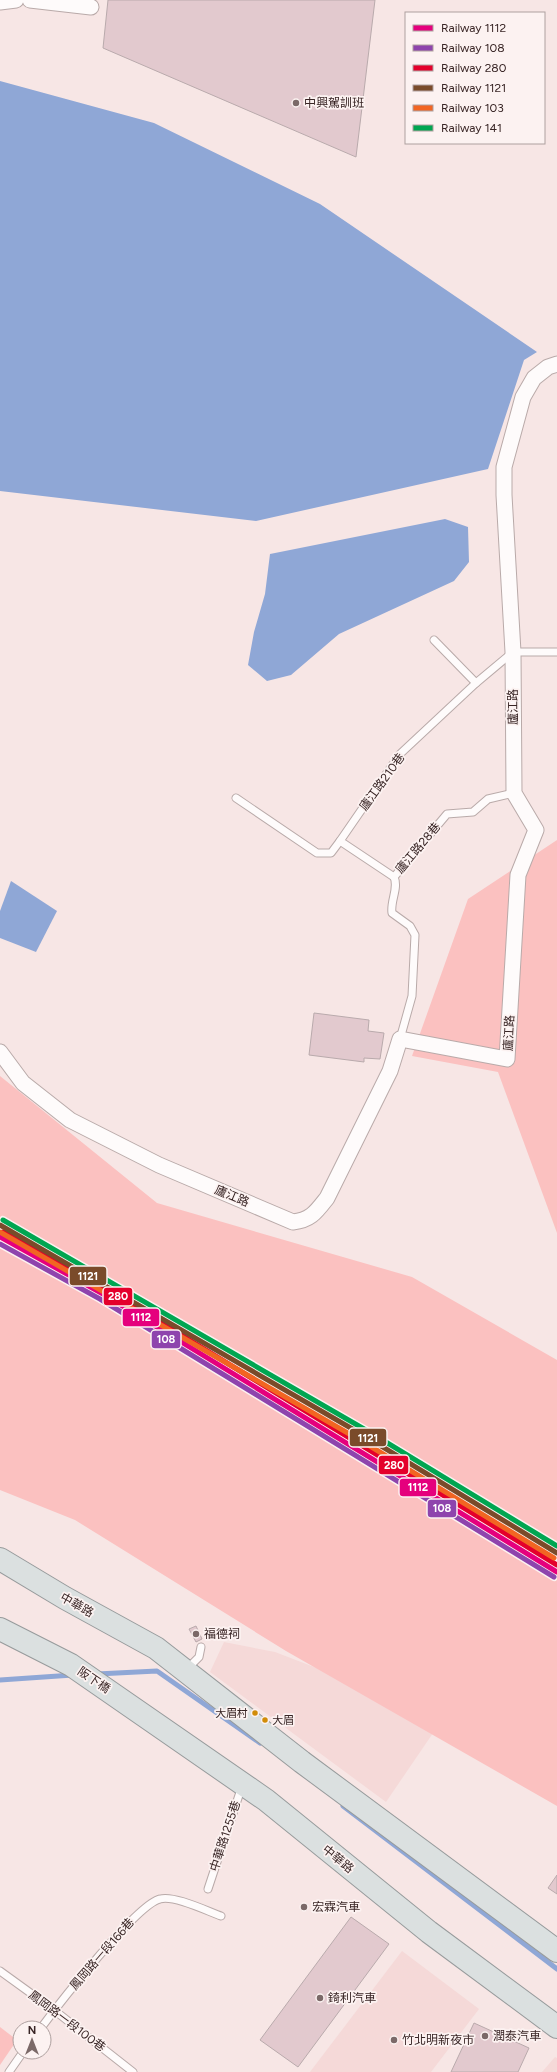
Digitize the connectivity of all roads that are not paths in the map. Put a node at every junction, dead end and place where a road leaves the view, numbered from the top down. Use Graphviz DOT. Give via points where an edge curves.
graph roads {
  1 [pos="16,0"];
  2 [pos="30,0"];
  3 [pos="0,2"];
  4 [pos="76,3"];
  5 [pos="91,7"];
  6 [pos="557,364"];
  7 [pos="434,640"];
  8 [pos="513,652"];
  9 [pos="557,652"];
  10 [pos="476,683"];
  11 [pos="514,793"];
  12 [pos="236,798"];
  13 [pos="340,841"];
  14 [pos="394,877"];
  15 [pos="400,1039"];
  16 [pos="0,1052"];
  17 [pos="0,1559"];
  18 [pos="0,1629"];
  19 [pos="201,1647"];
  20 [pos="192,1664"];
  21 [pos="116,1695"];
  22 [pos="243,1784"];
  23 [pos="208,1889"];
  24 [pos="221,1916"];
  25 [pos="557,1951"];
  26 [pos="0,1971"];
  27 [pos="54,2010"];
  28 [pos="47,2020"];
  29 [pos="557,2027"];
  30 [pos="17,2060"];
  31 [pos="9,2072"];
  32 [pos="133,2072"];
  1 -- 3 [label="street"];
  2 -- 4 [label="street"];
  4 -- 5 [label="street"];
  6 -- 8 [label="street, 廬江路" via="548,367 534,378 523,397 504,467"];
  7 -- 10 [label="lane"];
  8 -- 9 [label="lane"];
  8 -- 10 [label="lane, 廬江路210巷"];
  8 -- 11 [label="street, 廬江路"];
  10 -- 13 [label="lane, 廬江路210巷" via="400,754"];
  11 -- 14 [label="lane, 廬江路28巷" via="488,799 473,812 447,814"];
  11 -- 15 [label="street, 廬江路" via="536,830 518,875 507,1059"];
  12 -- 13 [label="lane, 廬江路210巷" via="317,853 331,853"];
  13 -- 14 [label="lane"];
  14 -- 15 [label="lane, 廬江路28巷" via="396,882 392,913 410,926 415,936 412,996"];
  15 -- 16 [label="street, 廬江路" via="390,1071 326,1198 314,1215 293,1222 159,1165 70,1120 23,1082"];
  17 -- 20 [label="main road, 中華路" via="156,1648"];
  18 -- 21 [label="main road, 阪下橋" via="71,1664"];
  19 -- 20 [label="lane"];
  20 -- 25 [label="main road" via="303,1759"];
  21 -- 22 [label="main road, 中華路"];
  22 -- 23 [label="lane, 中華路1255巷"];
  22 -- 29 [label="main road, 中華路" via="429,1932"];
  24 -- 27 [label="lane, 鳳岡路一段166巷" via="169,1898 159,1899 134,1917"];
  26 -- 27 [label="lane, 鳳岡路一段100巷"];
  27 -- 28 [label="lane, 鳳岡路一段166巷"];
  27 -- 32 [label="lane, 鳳岡路一段100巷"];
  30 -- 31 [label="lane"];
}
